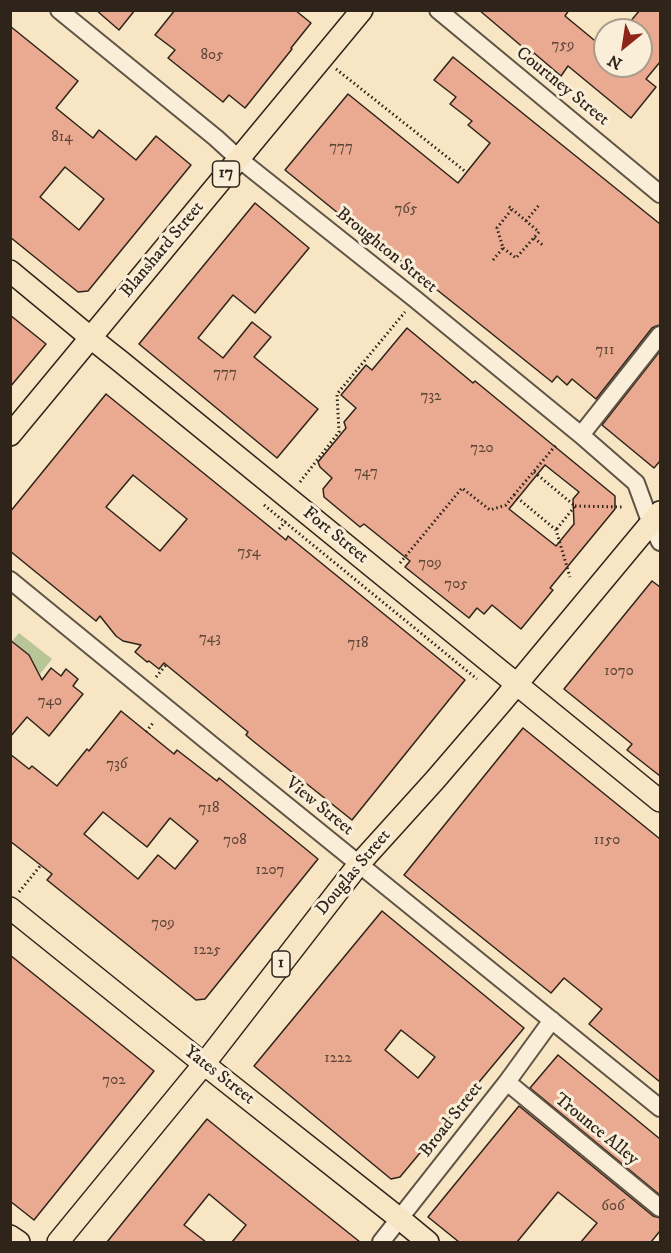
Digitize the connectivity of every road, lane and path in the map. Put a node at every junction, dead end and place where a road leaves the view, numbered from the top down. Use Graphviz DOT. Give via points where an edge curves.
graph roads {
  1 [pos="59,10"];
  2 [pos="362,10"];
  3 [pos="438,10"];
  4 [pos="324,58"];
  5 [pos="239,159"];
  6 [pos="466,172"];
  7 [pos="660,194"];
  8 [pos="507,205"];
  9 [pos="539,205"];
  10 [pos="512,209"];
  11 [pos="526,221"];
  12 [pos="534,238"];
  13 [pos="544,246"];
  14 [pos="503,248"];
  15 [pos="493,260"];
  16 [pos="10,271"];
  17 [pos="416,299"];
  18 [pos="660,335"];
  19 [pos="91,338"];
  20 [pos="10,435"];
  21 [pos="581,435"];
  22 [pos="556,445"];
  23 [pos="534,472"];
  24 [pos="300,482"];
  25 [pos="514,495"];
  26 [pos="575,506"];
  27 [pos="623,507"];
  28 [pos="657,526"];
  29 [pos="556,530"];
  30 [pos="399,563"];
  31 [pos="570,577"];
  32 [pos="10,580"];
  33 [pos="166,665"];
  34 [pos="156,676"];
  35 [pos="516,684"];
  36 [pos="153,723"];
  37 [pos="146,732"];
  38 [pos="660,801"];
  39 [pos="360,864"];
  40 [pos="41,865"];
  41 [pos="14,900"];
  42 [pos="552,1020"];
  43 [pos="204,1064"];
  44 [pos="507,1082"];
  45 [pos="660,1108"];
  46 [pos="660,1208"];
  47 [pos="400,1219"];
  48 [pos="10,1236"];
  49 [pos="19,1242"];
  50 [pos="58,1242"];
  51 [pos="381,1242"];
  52 [pos="428,1242"];
  1 -- 5 [label="street, Broughton Street"];
  2 -- 4 [label="main road, Blanshard Street / 17"];
  3 -- 7 [label="street, Courtney Street"];
  4 -- 5 [label="main road, Blanshard Street / 17"];
  4 -- 6 [label="path"];
  5 -- 17 [label="street, Broughton Street"];
  5 -- 19 [label="main road, Blanshard Street / 17"];
  8 -- 10 [label="path"];
  9 -- 11 [label="path"];
  10 -- 11 [label="path"];
  10 -- 14 [label="path" via="497,228"];
  11 -- 12 [label="path" via="539,232"];
  12 -- 13 [label="path"];
  12 -- 14 [label="path" via="516,258"];
  14 -- 15 [label="path"];
  16 -- 19 [label="main road, Fort Street"];
  17 -- 21 [label="street, Broughton Street"];
  17 -- 24 [label="path" via="337,393 339,432"];
  18 -- 21 [label="street"];
  19 -- 20 [label="main road, Blanshard Street / 17"];
  19 -- 35 [label="main road, Fort Street"];
  21 -- 28 [label="street, Broughton Street" via="636,483"];
  22 -- 23 [label="path"];
  23 -- 25 [label="path"];
  23 -- 26 [label="path"];
  25 -- 29 [label="path"];
  25 -- 30 [label="path" via="506,505 490,510 462,488"];
  26 -- 27 [label="path"];
  26 -- 29 [label="path"];
  28 -- 35 [label="main road, Douglas Street / 1"];
  29 -- 31 [label="path"];
  32 -- 39 [label="street, View Street"];
  33 -- 34 [label="path"];
  35 -- 38 [label="main road, Fort Street"];
  35 -- 39 [label="main road, Douglas Street / 1"];
  36 -- 37 [label="path"];
  39 -- 42 [label="street, View Street"];
  39 -- 43 [label="main road, Douglas Street / 1"];
  40 -- 41 [label="path"];
  41 -- 43 [label="main road, Yates Street"];
  42 -- 44 [label="street, Broad Street"];
  42 -- 45 [label="street, View Street"];
  43 -- 47 [label="main road, Yates Street"];
  43 -- 50 [label="main road, Douglas Street / 1"];
  44 -- 46 [label="street, Trounce Alley"];
  44 -- 47 [label="street, Broad Street"];
  47 -- 51 [label="street, Broad Street"];
  47 -- 52 [label="main road, Yates Street"];
  48 -- 49 [label="main road"];
}
